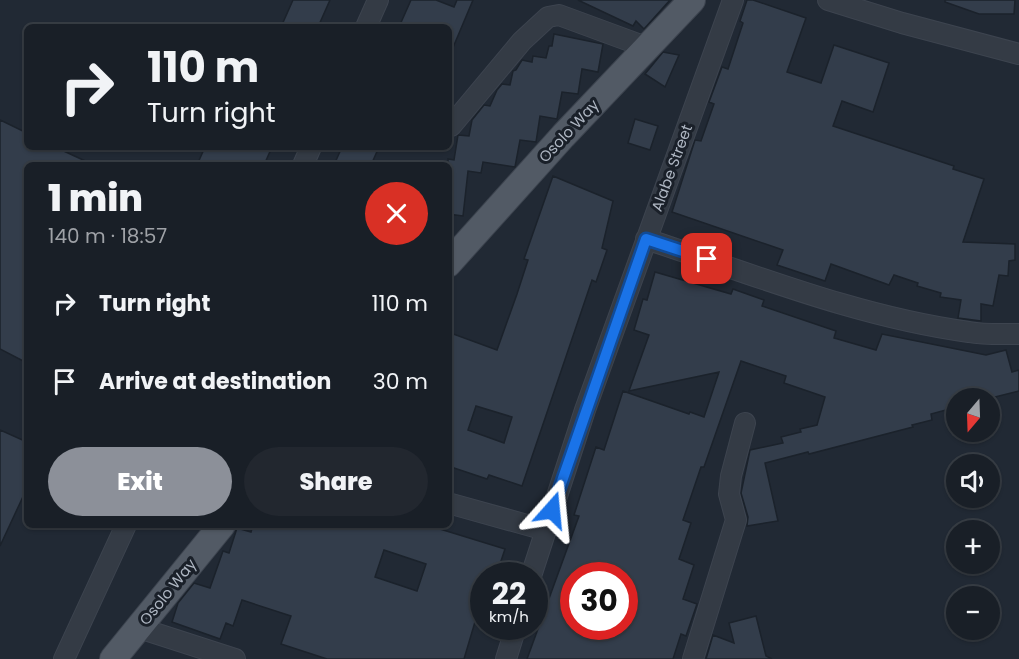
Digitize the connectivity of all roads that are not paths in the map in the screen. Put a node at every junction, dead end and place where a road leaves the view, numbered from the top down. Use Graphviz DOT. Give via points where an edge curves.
graph roads {
  1 [pos="378,0"];
  2 [pos="692,0"];
  3 [pos="733,0"];
  4 [pos="828,0"];
  5 [pos="367,24"];
  6 [pos="646,48"];
  7 [pos="1019,54"];
  8 [pos="452,125"];
  9 [pos="646,239"];
  10 [pos="452,260"];
  11 [pos="1019,334"];
  12 [pos="745,423"];
  13 [pos="452,504"];
  14 [pos="125,528"];
  15 [pos="220,528"];
  16 [pos="545,530"];
  17 [pos="535,562"];
  18 [pos="140,628"];
  19 [pos="512,640"];
  20 [pos="64,659"];
  21 [pos="113,659"];
  22 [pos="235,659"];
  23 [pos="507,659"];
  24 [pos="693,659"];
  1 -- 5 [label="street"];
  2 -- 6 [label="main road, Osolo Way"];
  3 -- 9 [label="street, Alabe Street"];
  4 -- 7 [label="street"];
  6 -- 8 [label="street" via="559,15 548,17 522,41"];
  6 -- 10 [label="main road, Osolo Way"];
  9 -- 11 [label="street" via="908,322 972,333"];
  9 -- 16 [label="street, Alabe Street"];
  12 -- 24 [label="street" via="729,494 736,520"];
  13 -- 16 [label="street"];
  14 -- 20 [label="street"];
  15 -- 18 [label="main road, Osolo Way"];
  16 -- 17 [label="street, Alabe Street"];
  18 -- 21 [label="main road, Osolo Way"];
  18 -- 22 [label="street"];
  19 -- 23 [label="street"];
}
